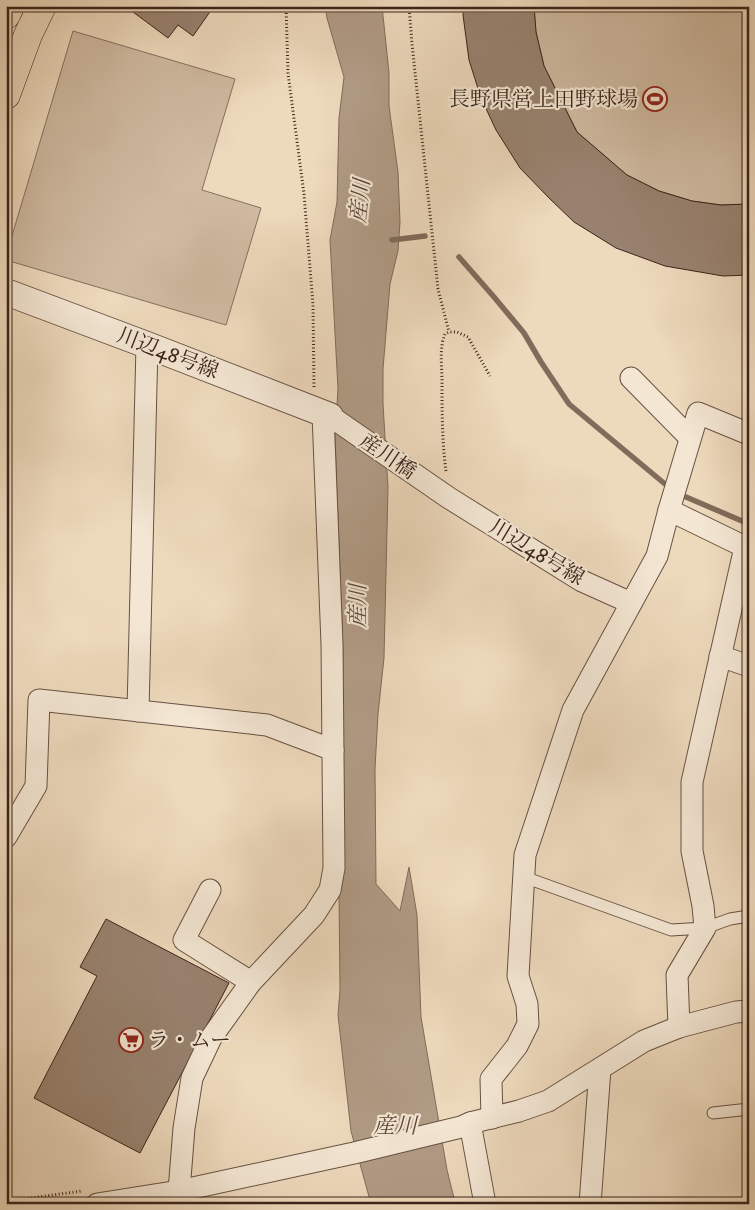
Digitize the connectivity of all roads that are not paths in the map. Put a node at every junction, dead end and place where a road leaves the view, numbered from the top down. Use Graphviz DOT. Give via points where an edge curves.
graph roads {
  1 [pos="10,6"];
  2 [pos="42,6"];
  3 [pos="6,15"];
  4 [pos="6,95"];
  5 [pos="6,292"];
  6 [pos="147,345"];
  7 [pos="631,378"];
  8 [pos="322,413"];
  9 [pos="749,434"];
  10 [pos="690,438"];
  11 [pos="447,497"];
  12 [pos="669,510"];
  13 [pos="631,603"];
  14 [pos="720,656"];
  15 [pos="749,666"];
  16 [pos="138,711"];
  17 [pos="333,750"];
  18 [pos="6,837"];
  19 [pos="524,877"];
  20 [pos="210,890"];
  21 [pos="749,916"];
  22 [pos="706,928"];
  23 [pos="251,982"];
  24 [pos="749,1010"];
  25 [pos="679,1027"];
  26 [pos="600,1069"];
  27 [pos="749,1109"];
  28 [pos="713,1114"];
  29 [pos="492,1118"];
  30 [pos="466,1125"];
  31 [pos="90,1197"];
  32 [pos="179,1198"];
  33 [pos="485,1204"];
  34 [pos="590,1204"];
  1 -- 3 [label="highway"];
  2 -- 4 [label="highway"];
  5 -- 6 [label="street, 川辺48号線"];
  6 -- 8 [label="street, 川辺48号線"];
  6 -- 16 [label="street"];
  7 -- 10 [label="street"];
  8 -- 11 [label="street, 産川橋"];
  8 -- 17 [label="street"];
  9 -- 10 [label="street" via="698,413"];
  10 -- 12 [label="street"];
  11 -- 13 [label="street, 川辺48号線" via="582,581"];
  12 -- 13 [label="street" via="657,556"];
  12 -- 14 [label="street" via="745,547"];
  13 -- 19 [label="street" via="573,710 525,855"];
  14 -- 15 [label="street"];
  14 -- 22 [label="street" via="692,782 692,852"];
  16 -- 17 [label="street" via="267,725"];
  16 -- 18 [label="street" via="39,700 36,786"];
  17 -- 23 [label="street" via="334,868 330,890 314,915"];
  19 -- 22 [label="lane" via="671,930"];
  19 -- 29 [label="street" via="518,976 527,1004 528,1024 517,1046 491,1079"];
  20 -- 23 [label="street" via="184,940"];
  21 -- 22 [label="lane"];
  22 -- 25 [label="street" via="677,974"];
  23 -- 32 [label="street" via="211,1038 192,1078 184,1128"];
  24 -- 25 [label="street"];
  25 -- 26 [label="street" via="644,1041"];
  26 -- 29 [label="street" via="548,1101"];
  26 -- 34 [label="street"];
  27 -- 28 [label="lane"];
  29 -- 30 [label="street"];
  30 -- 32 [label="street"];
  30 -- 33 [label="street"];
  31 -- 32 [label="street"];
}
